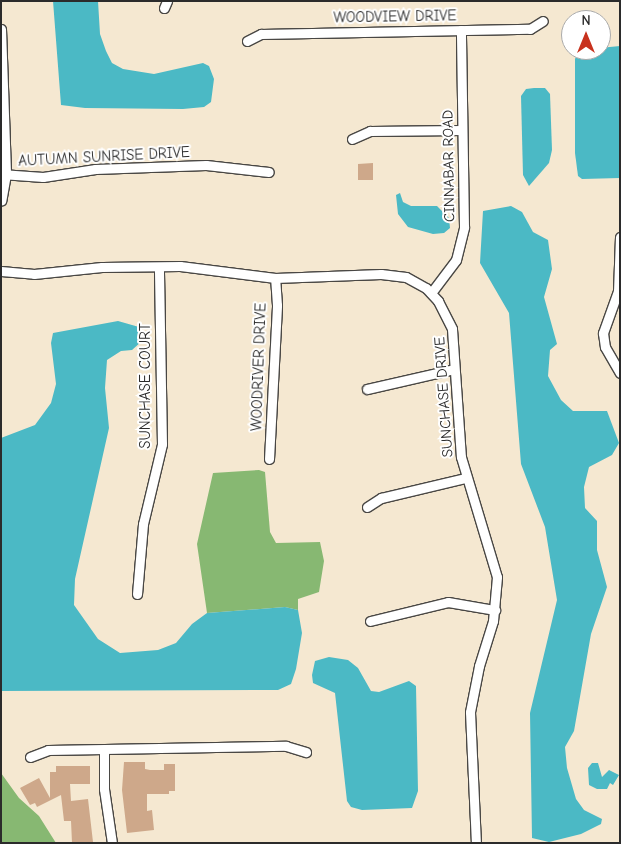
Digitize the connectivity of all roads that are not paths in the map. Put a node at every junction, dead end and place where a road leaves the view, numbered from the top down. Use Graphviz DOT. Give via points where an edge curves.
graph roads {
  1 [pos="543,21"];
  2 [pos="1,30"];
  3 [pos="461,30"];
  4 [pos="247,42"];
  5 [pos="462,130"];
  6 [pos="352,139"];
  7 [pos="269,172"];
  8 [pos="4,174"];
  9 [pos="1,201"];
  10 [pos="620,237"];
  11 [pos="159,267"];
  12 [pos="1,271"];
  13 [pos="274,278"];
  14 [pos="431,294"];
  15 [pos="454,370"];
  16 [pos="620,372"];
  17 [pos="367,389"];
  18 [pos="270,459"];
  19 [pos="465,478"];
  20 [pos="367,507"];
  21 [pos="137,594"];
  22 [pos="495,610"];
  23 [pos="370,621"];
  24 [pos="104,750"];
  25 [pos="306,752"];
  26 [pos="30,757"];
  27 [pos="112,843"];
  28 [pos="476,843"];
  1 -- 3 [label="street, WOODVIEW DRIVE" via="530,29"];
  2 -- 8 [label="street"];
  3 -- 4 [label="street, WOODVIEW DRIVE" via="261,34"];
  3 -- 5 [label="street, CINNABAR ROAD"];
  5 -- 6 [label="street" via="370,130"];
  5 -- 14 [label="street, CINNABAR ROAD" via="462,242 456,260"];
  7 -- 8 [label="street, AUTUMN SUNRISE DRIVE" via="206,165 95,169 43,176"];
  8 -- 9 [label="street"];
  10 -- 16 [label="street" via="618,291 603,333 605,347"];
  11 -- 12 [label="street, SUNCHASE DRIVE" via="102,267 34,274"];
  11 -- 13 [label="street, SUNCHASE DRIVE" via="212,269"];
  11 -- 21 [label="street, SUNCHASE COURT" via="162,444 143,524"];
  13 -- 14 [label="street, SUNCHASE DRIVE" via="381,274 406,277"];
  13 -- 18 [label="street, WOODRIVER DRIVE" via="277,306"];
  14 -- 15 [label="street, SUNCHASE DRIVE" via="452,329"];
  15 -- 17 [label="street"];
  15 -- 19 [label="street, SUNCHASE DRIVE" via="460,457"];
  19 -- 20 [label="street" via="381,498"];
  19 -- 22 [label="street, SUNCHASE DRIVE" via="494,562 498,594"];
  22 -- 23 [label="street" via="448,602"];
  22 -- 28 [label="street, SUNCHASE DRIVE" via="470,712"];
  24 -- 25 [label="street" via="286,746"];
  24 -- 26 [label="street" via="48,750"];
  24 -- 27 [label="street" via="104,789"];
}
